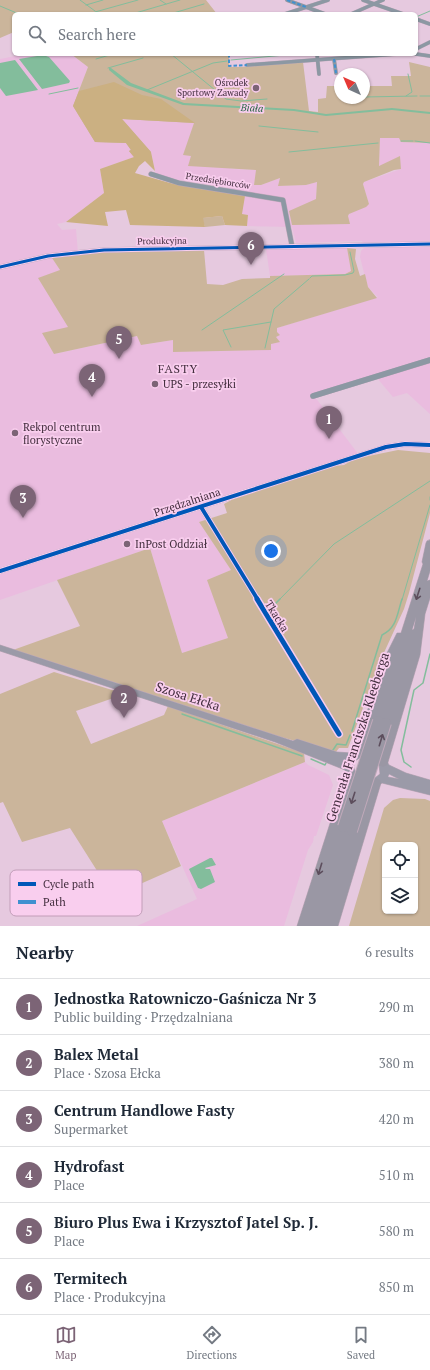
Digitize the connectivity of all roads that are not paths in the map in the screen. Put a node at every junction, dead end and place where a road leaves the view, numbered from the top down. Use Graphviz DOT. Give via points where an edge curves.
graph roads {
  1 [pos="288,0"];
  2 [pos="327,0"];
  3 [pos="363,0"];
  4 [pos="383,0"];
  5 [pos="374,4"];
  6 [pos="306,7"];
  7 [pos="291,12"];
  8 [pos="320,12"];
  9 [pos="356,12"];
  10 [pos="397,12"];
  11 [pos="418,20"];
  12 [pos="430,24"];
  13 [pos="430,42"];
  14 [pos="418,48"];
  15 [pos="418,54"];
  16 [pos="317,56"];
  17 [pos="371,56"];
  18 [pos="430,56"];
  19 [pos="334,59"];
  20 [pos="318,60"];
  21 [pos="247,65"];
  22 [pos="335,68"];
  23 [pos="319,74"];
  24 [pos="151,174"];
  25 [pos="430,243"];
  26 [pos="292,246"];
  27 [pos="0,267"];
  28 [pos="430,360"];
  29 [pos="313,396"];
  30 [pos="430,446"];
  31 [pos="201,507"];
  32 [pos="430,543"];
  33 [pos="430,557"];
  34 [pos="0,571"];
  35 [pos="425,571"];
  36 [pos="430,583"];
  37 [pos="421,611"];
  38 [pos="411,616"];
  39 [pos="0,648"];
  40 [pos="382,722"];
  41 [pos="339,734"];
  42 [pos="312,750"];
  43 [pos="355,755"];
  44 [pos="384,765"];
  45 [pos="350,770"];
  46 [pos="378,781"];
  47 [pos="430,784"];
  48 [pos="430,791"];
  49 [pos="348,829"];
  50 [pos="303,926"];
  51 [pos="312,926"];
  52 [pos="323,926"];
  53 [pos="332,926"];
  1 -- 6 [label="street"];
  2 -- 6 [label="street"];
  3 -- 5 [label="street"];
  4 -- 5 [label="street"];
  5 -- 9 [label="street"];
  5 -- 10 [label="street"];
  6 -- 7 [label="street"];
  6 -- 8 [label="street"];
  11 -- 12 [label="street"];
  13 -- 14 [label="street"];
  15 -- 18 [label="street"];
  16 -- 20 [label="street"];
  17 -- 19 [label="street"];
  19 -- 20 [label="street"];
  19 -- 22 [label="street"];
  20 -- 21 [label="street"];
  20 -- 23 [label="street"];
  24 -- 26 [label="street, Przedsiębiorców" via="179,183 283,200"];
  25 -- 26 [label="street, Produkcyjna"];
  26 -- 27 [label="street, Produkcyjna" via="91,251 48,256"];
  28 -- 29 [label="street"];
  30 -- 31 [label="street, Przędzalniana" via="380,450"];
  31 -- 34 [label="street, Przędzalniana"];
  31 -- 41 [label="street, Tkacka"];
  32 -- 35 [label="highway"];
  33 -- 35 [label="highway, Generała Franciszka Kleeberga"];
  35 -- 38 [label="highway, Generała Franciszka Kleeberga, one-way"];
  36 -- 37 [label="highway, Generała Franciszka Kleeberga"];
  37 -- 40 [label="highway, Generała Franciszka Kleeberga"];
  37 -- 44 [label="highway" via="414,655"];
  38 -- 40 [label="highway, Generała Franciszka Kleeberga"];
  38 -- 43 [label="highway" via="392,653"];
  39 -- 42 [label="main road, Szosa Ełcka"];
  40 -- 49 [label="highway, Generała Franciszka Kleeberga, bridge"];
  42 -- 43 [label="main road, Szosa Ełcka" via="337,756"];
  42 -- 45 [label="main road, Szosa Ełcka"];
  43 -- 44 [label="main road" via="364,752 375,754"];
  43 -- 45 [label="main road"];
  44 -- 46 [label="main road" via="384,776"];
  44 -- 47 [label="main road" via="404,777"];
  45 -- 46 [label="main road" via="358,781"];
  45 -- 50 [label="highway, one-way" via="348,786"];
  46 -- 48 [label="main road"];
  46 -- 53 [label="highway"];
  49 -- 51 [label="highway, Generała Franciszka Kleeberga"];
  49 -- 52 [label="highway, Generała Franciszka Kleeberga"];
}
